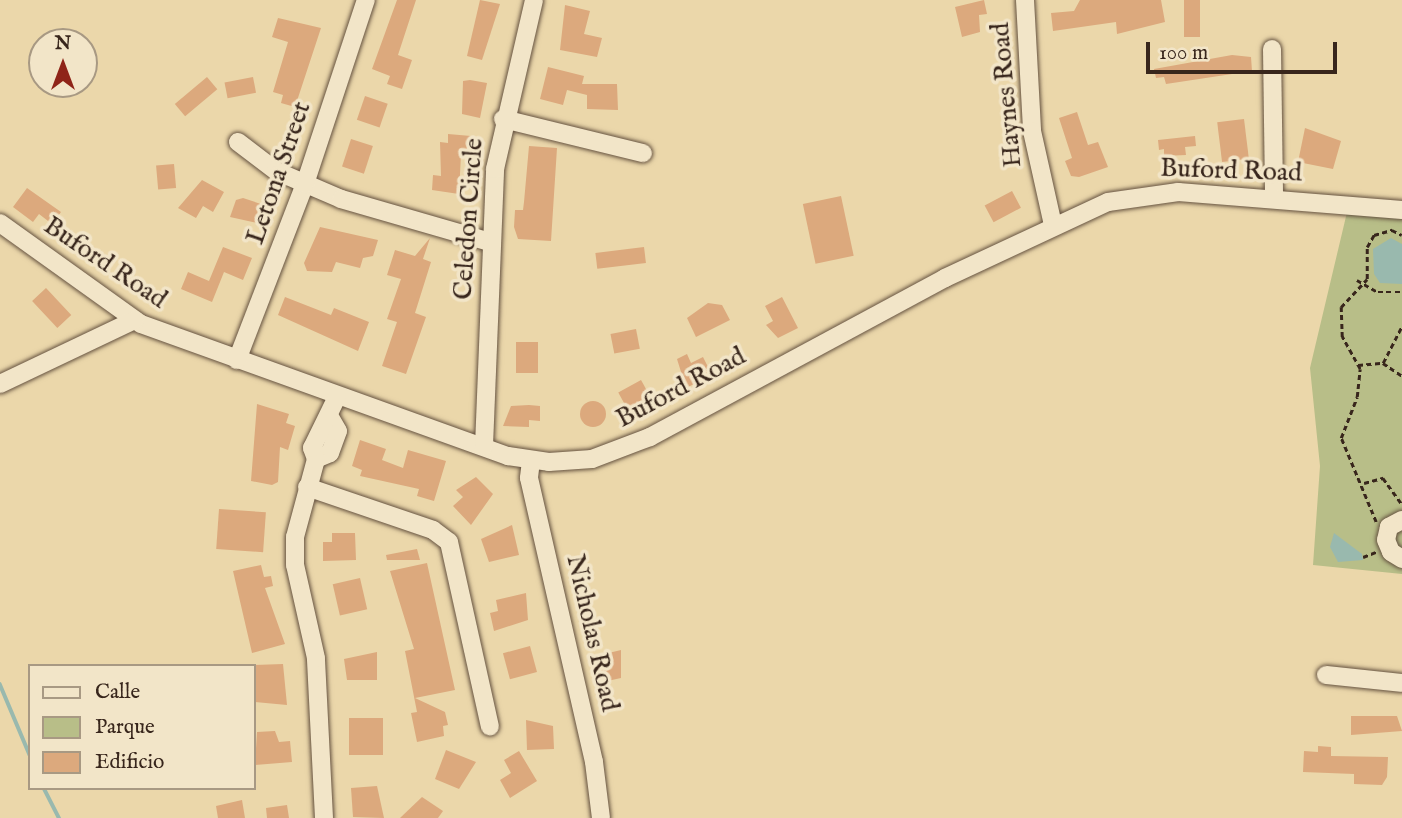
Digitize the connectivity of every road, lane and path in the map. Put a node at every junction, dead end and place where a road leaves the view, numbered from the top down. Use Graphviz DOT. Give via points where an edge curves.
graph roads {
  1 [pos="366,0"];
  2 [pos="534,0"];
  3 [pos="1025,0"];
  4 [pos="1272,49"];
  5 [pos="503,119"];
  6 [pos="238,142"];
  7 [pos="643,153"];
  8 [pos="305,184"];
  9 [pos="1274,197"];
  10 [pos="1402,210"];
  11 [pos="0,223"];
  12 [pos="1053,225"];
  13 [pos="1402,235"];
  14 [pos="490,242"];
  15 [pos="1357,280"];
  16 [pos="1361,285"];
  17 [pos="1402,292"];
  18 [pos="135,320"];
  19 [pos="1402,326"];
  20 [pos="237,360"];
  21 [pos="1383,363"];
  22 [pos="1358,365"];
  23 [pos="1402,376"];
  24 [pos="0,384"];
  25 [pos="337,397"];
  26 [pos="484,446"];
  27 [pos="531,461"];
  28 [pos="1364,483"];
  29 [pos="307,487"];
  30 [pos="1402,504"];
  31 [pos="1402,520"];
  32 [pos="1381,526"];
  33 [pos="1381,550"];
  34 [pos="1363,557"];
  35 [pos="1402,559"];
  36 [pos="1326,675"];
  37 [pos="1402,683"];
  38 [pos="490,727"];
  39 [pos="324,818"];
  40 [pos="600,818"];
  1 -- 8 [label="street, Letona Street"];
  2 -- 5 [label="street, Celedon Circle"];
  3 -- 12 [label="street, Haynes Road" via="1032,131"];
  4 -- 9 [label="street"];
  5 -- 7 [label="street"];
  5 -- 14 [label="street, Celedon Circle"];
  6 -- 8 [label="street" via="276,171"];
  8 -- 14 [label="street" via="400,219"];
  8 -- 20 [label="street, Letona Street"];
  9 -- 10 [label="street, Buford Road"];
  9 -- 12 [label="street, Buford Road" via="1178,192 1127,197"];
  11 -- 18 [label="street, Buford Road"];
  12 -- 27 [label="street, Buford Road" via="650,437 592,459"];
  13 -- 16 [label="path" via="1392,230 1374,234 1367,247 1367,279"];
  14 -- 26 [label="street, Celedon Circle"];
  15 -- 16 [label="path"];
  16 -- 17 [label="path" via="1378,292"];
  16 -- 22 [label="path" via="1341,307 1340,323"];
  18 -- 20 [label="street, Buford Road"];
  18 -- 24 [label="street"];
  19 -- 21 [label="path"];
  20 -- 25 [label="street, Buford Road"];
  21 -- 22 [label="path"];
  21 -- 23 [label="path"];
  22 -- 28 [label="path" via="1360,386 1341,438 1350,467"];
  25 -- 26 [label="street, Buford Road"];
  25 -- 29 [label="street" via="330,417 338,431 330,453 316,459"];
  26 -- 27 [label="street, Buford Road"];
  27 -- 40 [label="street, Nicholas Road" via="529,478 594,762"];
  28 -- 30 [label="path" via="1383,478"];
  28 -- 32 [label="path" via="1370,514"];
  29 -- 38 [label="street" via="433,530 449,542"];
  29 -- 39 [label="street" via="296,517 295,565 316,658"];
  31 -- 35 [label="street" via="1390,527 1386,540 1391,552"];
  33 -- 34 [label="path"];
  36 -- 37 [label="street"];
}
